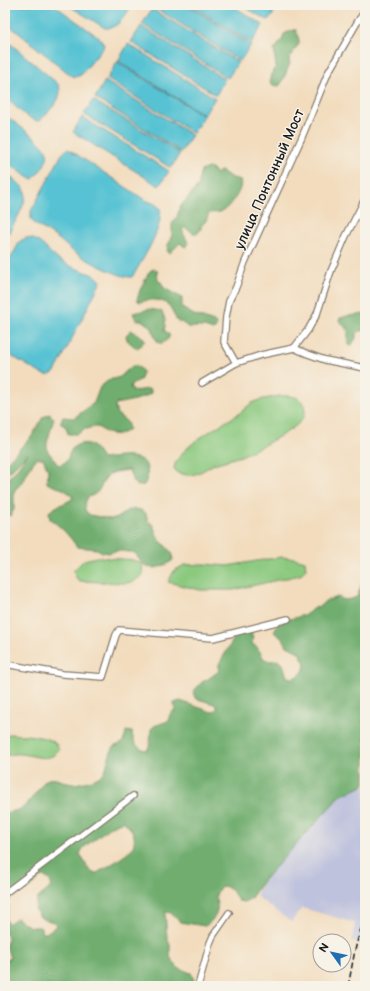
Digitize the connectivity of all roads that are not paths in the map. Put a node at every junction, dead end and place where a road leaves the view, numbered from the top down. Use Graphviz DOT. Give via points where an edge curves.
graph roads {
  1 [pos="365,11"];
  2 [pos="365,199"];
  3 [pos="294,348"];
  4 [pos="236,363"];
  5 [pos="365,368"];
  6 [pos="202,383"];
  7 [pos="288,619"];
  8 [pos="5,664"];
  9 [pos="133,796"];
  10 [pos="5,893"];
  11 [pos="229,913"];
  12 [pos="198,986"];
  1 -- 4 [label="street, улица Понтонный Мост" via="328,73 229,301 224,342"];
  2 -- 3 [label="street" via="331,271 317,314"];
  3 -- 4 [label="street"];
  3 -- 5 [label="street" via="325,360"];
  4 -- 6 [label="street"];
  7 -- 8 [label="street" via="213,638 119,630 104,676 64,674"];
  9 -- 10 [label="street"];
  11 -- 12 [label="street" via="210,943"];
}
